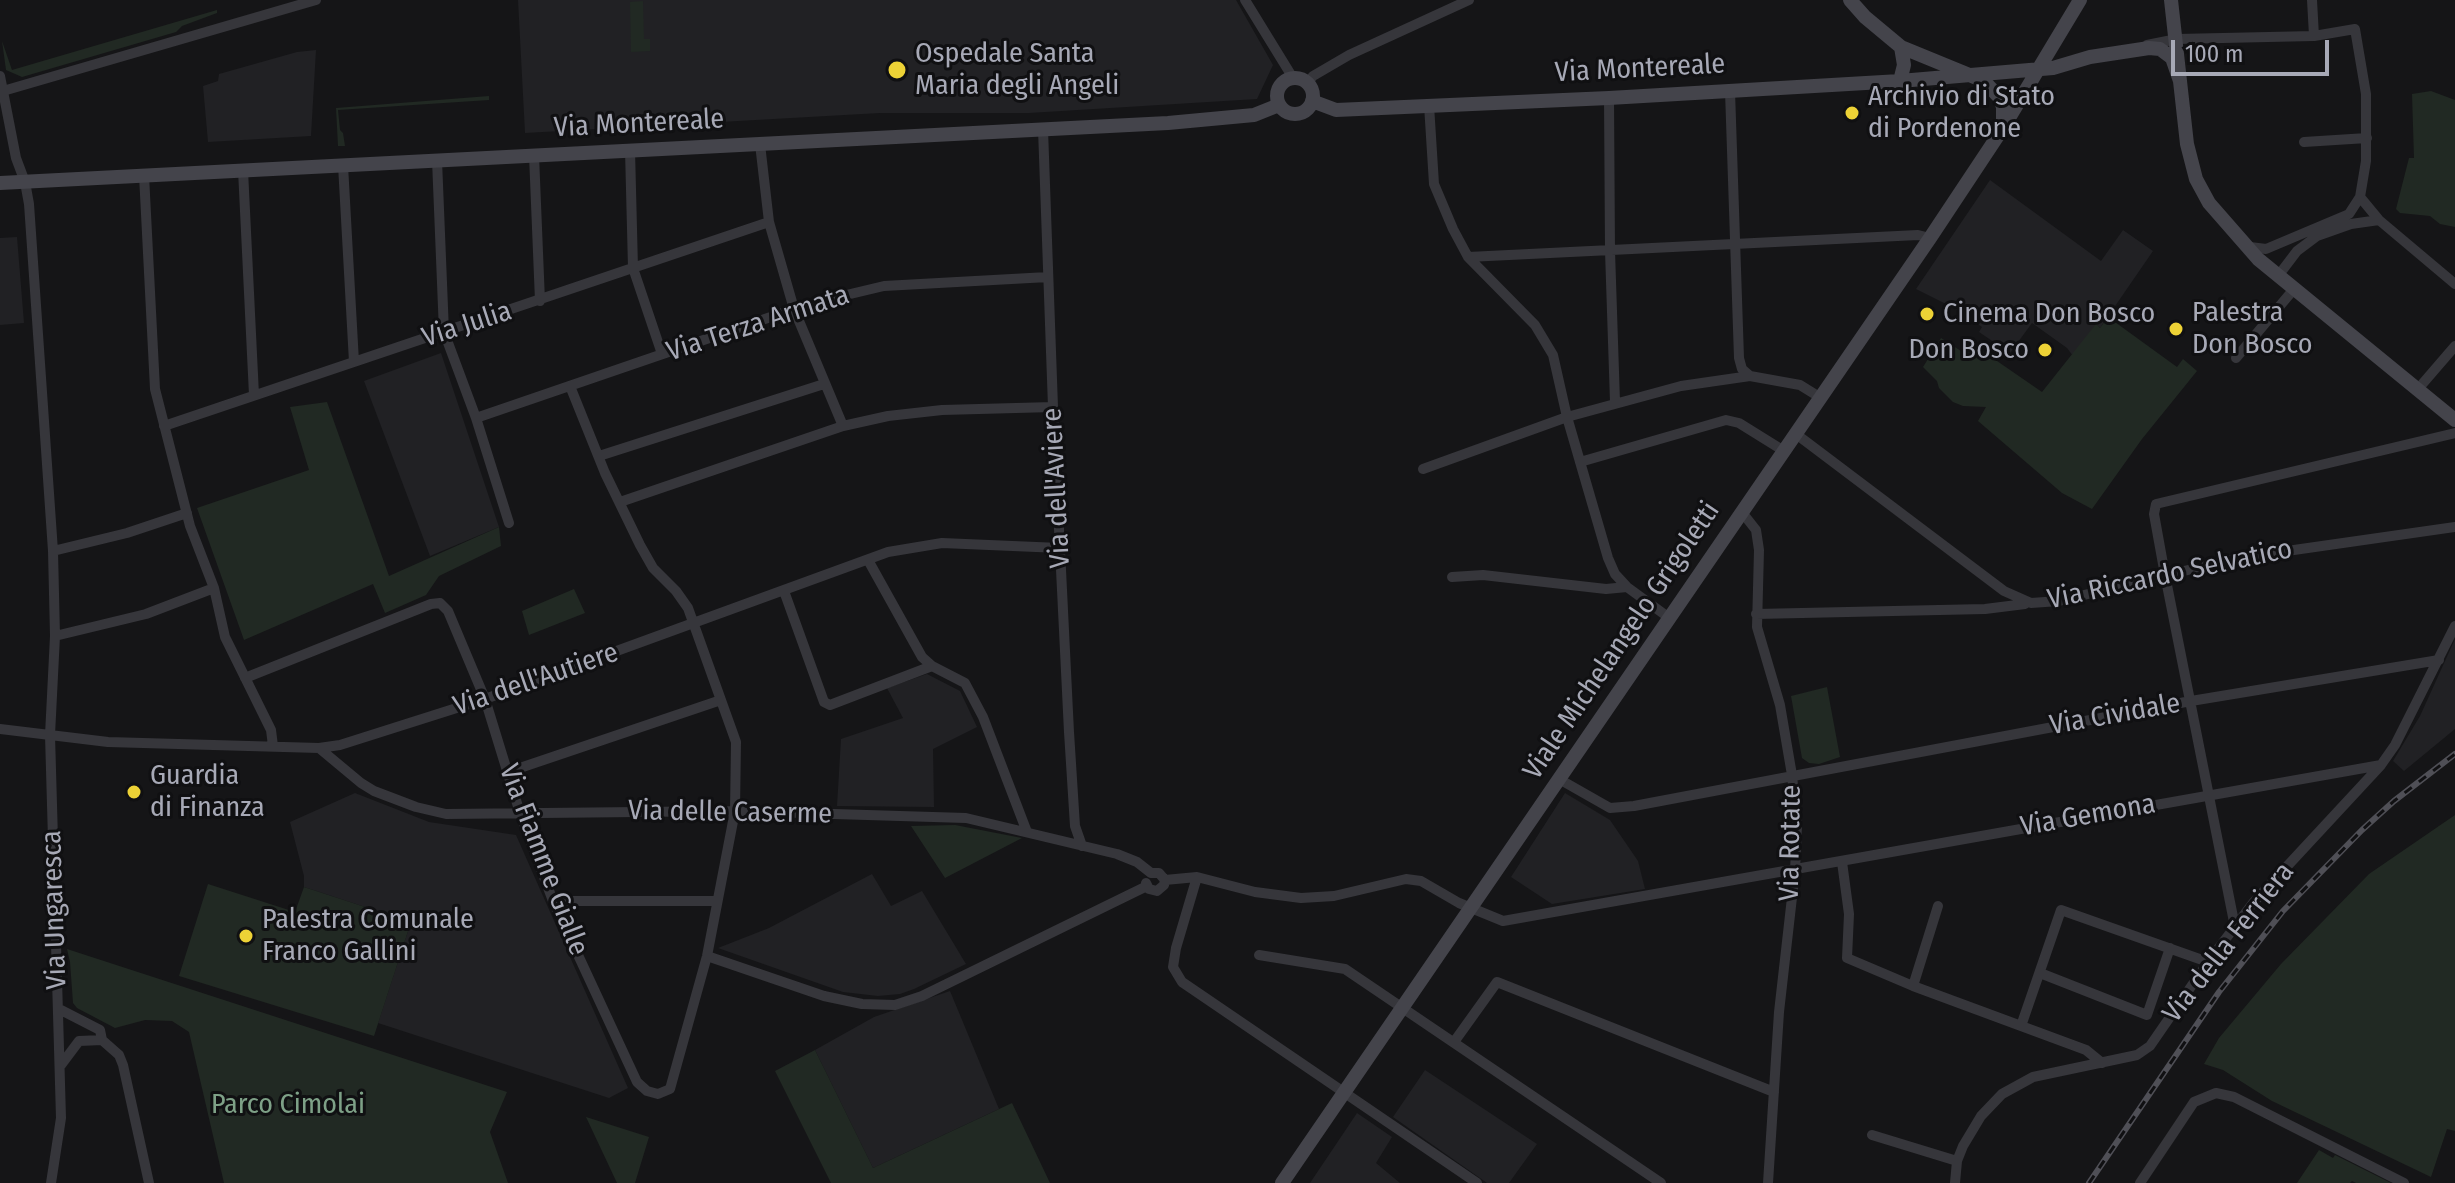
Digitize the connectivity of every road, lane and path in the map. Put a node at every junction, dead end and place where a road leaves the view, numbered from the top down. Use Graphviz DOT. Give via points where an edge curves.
graph roads {
  1 [pos="316,0"];
  2 [pos="1469,0"];
  3 [pos="1850,0"];
  4 [pos="2080,0"];
  5 [pos="2171,0"];
  6 [pos="2312,0"];
  7 [pos="1249,1"];
  8 [pos="2314,36"];
  9 [pos="2177,39"];
  10 [pos="2134,49"];
  11 [pos="1907,50"];
  12 [pos="2036,70"];
  13 [pos="0,76"];
  14 [pos="1972,76"];
  15 [pos="1293,78"];
  16 [pos="1907,80"];
  17 [pos="2180,81"];
  18 [pos="1307,83"];
  19 [pos="3,91"];
  20 [pos="1730,91"];
  21 [pos="1609,98"];
  22 [pos="1312,101"];
  23 [pos="1279,105"];
  24 [pos="1429,105"];
  25 [pos="2003,128"];
  26 [pos="1043,129"];
  27 [pos="2367,138"];
  28 [pos="2304,142"];
  29 [pos="760,144"];
  30 [pos="630,150"];
  31 [pos="534,155"];
  32 [pos="437,160"];
  33 [pos="343,165"];
  34 [pos="243,170"];
  35 [pos="144,175"];
  36 [pos="25,182"];
  37 [pos="0,183"];
  38 [pos="2360,197"];
  39 [pos="2379,220"];
  40 [pos="769,222"];
  41 [pos="1930,238"];
  42 [pos="1733,245"];
  43 [pos="2250,247"];
  44 [pos="1610,251"];
  45 [pos="1468,257"];
  46 [pos="633,268"];
  47 [pos="2278,276"];
  48 [pos="1048,277"];
  49 [pos="2455,284"];
  50 [pos="2294,289"];
  51 [pos="540,301"];
  52 [pos="794,309"];
  53 [pos="444,332"];
  54 [pos="2455,346"];
  55 [pos="662,354"];
  56 [pos="2236,358"];
  57 [pos="354,362"];
  58 [pos="1750,376"];
  59 [pos="824,384"];
  60 [pos="570,386"];
  61 [pos="2418,389"];
  62 [pos="254,395"];
  63 [pos="1821,398"];
  64 [pos="1615,402"];
  65 [pos="1053,407"];
  66 [pos="1567,417"];
  67 [pos="476,418"];
  68 [pos="2455,420"];
  69 [pos="164,426"];
  70 [pos="843,426"];
  71 [pos="2455,433"];
  72 [pos="1796,434"];
  73 [pos="1784,451"];
  74 [pos="599,456"];
  75 [pos="1580,462"];
  76 [pos="1423,469"];
  77 [pos="620,502"];
  78 [pos="1741,511"];
  79 [pos="187,513"];
  80 [pos="509,523"];
  81 [pos="2455,527"];
  82 [pos="1060,548"];
  83 [pos="53,551"];
  84 [pos="868,560"];
  85 [pos="2165,575"];
  86 [pos="1452,577"];
  87 [pos="1627,587"];
  88 [pos="214,588"];
  89 [pos="784,591"];
  90 [pos="2031,603"];
  91 [pos="1756,614"];
  92 [pos="1668,617"];
  93 [pos="695,624"];
  94 [pos="2455,626"];
  95 [pos="55,636"];
  96 [pos="2439,660"];
  97 [pos="932,666"];
  98 [pos="245,678"];
  99 [pos="485,699"];
  100 [pos="721,700"];
  101 [pos="2191,701"];
  102 [pos="0,729"];
  103 [pos="50,735"];
  104 [pos="273,746"];
  105 [pos="319,748"];
  106 [pos="2381,765"];
  107 [pos="508,772"];
  108 [pos="1792,775"];
  109 [pos="1559,779"];
  110 [pos="2210,794"];
  111 [pos="735,811"];
  112 [pos="520,813"];
  113 [pos="1027,832"];
  114 [pos="1082,846"];
  115 [pos="1842,862"];
  116 [pos="1795,871"];
  117 [pos="1151,873"];
  118 [pos="1197,877"];
  119 [pos="1165,880"];
  120 [pos="1147,886"];
  121 [pos="553,901"];
  122 [pos="717,901"];
  123 [pos="1938,906"];
  124 [pos="1471,909"];
  125 [pos="2235,927"];
  126 [pos="2170,948"];
  127 [pos="1259,955"];
  128 [pos="707,956"];
  129 [pos="2208,962"];
  130 [pos="2040,973"];
  131 [pos="1913,986"];
  132 [pos="1403,1007"];
  133 [pos="59,1009"];
  134 [pos="79,1021"];
  135 [pos="2021,1026"];
  136 [pos="59,1031"];
  137 [pos="102,1040"];
  138 [pos="79,1041"];
  139 [pos="1454,1042"];
  140 [pos="2102,1063"];
  141 [pos="61,1066"];
  142 [pos="1774,1092"];
  143 [pos="1345,1093"];
  144 [pos="1872,1135"];
  145 [pos="1957,1161"];
  146 [pos="51,1183"];
  147 [pos="149,1183"];
  148 [pos="1282,1183"];
  149 [pos="1477,1183"];
  150 [pos="1661,1183"];
  151 [pos="1768,1183"];
  152 [pos="1955,1183"];
  153 [pos="2140,1183"];
  154 [pos="2404,1183"];
  1 -- 19 [label="street"];
  2 -- 18 [label="street" via="1349,55"];
  3 -- 11 [label="main road"];
  4 -- 12 [label="main road, Viale Michelangelo Grigoletti"];
  5 -- 9 [label="main road"];
  6 -- 8 [label="street"];
  7 -- 15 [label="street"];
  8 -- 9 [label="street"];
  8 -- 27 [label="street" via="2355,29"];
  9 -- 10 [label="street"];
  9 -- 17 [label="main road"];
  10 -- 12 [label="main road, Via Montereale"];
  10 -- 17 [label="main road" via="2167,53"];
  11 -- 14 [label="main road"];
  11 -- 16 [label="main road"];
  12 -- 14 [label="main road, Via Montereale"];
  12 -- 25 [label="main road, Viale Michelangelo Grigoletti"];
  13 -- 19 [label="street, Via Ungaresca"];
  14 -- 16 [label="main road, Via Montereale"];
  14 -- 25 [label="main road" via="1999,97"];
  15 -- 18 [label="main road"];
  15 -- 23 [label="main road" via="1279,88"];
  16 -- 20 [label="main road, Via Montereale"];
  17 -- 43 [label="main road" via="2196,179 2223,222"];
  18 -- 22 [label="main road"];
  19 -- 36 [label="street, Via Ungaresca"];
  20 -- 21 [label="main road, Via Montereale"];
  20 -- 42 [label="street"];
  21 -- 24 [label="main road, Via Montereale"];
  21 -- 44 [label="street"];
  22 -- 23 [label="main road" via="1305,111 1294,114"];
  22 -- 24 [label="main road, Via Montereale" via="1336,110"];
  23 -- 26 [label="main road, Via Montereale" via="1254,115"];
  24 -- 45 [label="street" via="1434,184"];
  25 -- 41 [label="main road, Viale Michelangelo Grigoletti"];
  26 -- 29 [label="main road, Via Montereale"];
  26 -- 48 [label="street, Via dell'Aviere"];
  27 -- 28 [label="street"];
  27 -- 38 [label="street"];
  29 -- 30 [label="main road, Via Montereale"];
  29 -- 40 [label="street"];
  30 -- 31 [label="main road, Via Montereale"];
  30 -- 46 [label="street"];
  31 -- 32 [label="main road, Via Montereale"];
  31 -- 51 [label="street"];
  32 -- 33 [label="main road, Via Montereale"];
  32 -- 53 [label="street"];
  33 -- 34 [label="main road, Via Montereale"];
  33 -- 57 [label="street"];
  34 -- 35 [label="main road, Via Montereale"];
  34 -- 62 [label="street"];
  35 -- 36 [label="main road, Via Montereale"];
  35 -- 69 [label="street" via="155,389"];
  36 -- 37 [label="main road, Via Montereale"];
  36 -- 83 [label="street, Via Ungaresca"];
  38 -- 39 [label="street"];
  38 -- 43 [label="street" via="2349,214 2266,249"];
  39 -- 47 [label="street" via="2317,236"];
  39 -- 49 [label="street"];
  40 -- 46 [label="street, Via Julia"];
  40 -- 52 [label="street"];
  41 -- 42 [label="street"];
  41 -- 63 [label="main road, Viale Michelangelo Grigoletti"];
  42 -- 44 [label="street"];
  42 -- 58 [label="street" via="1739,358"];
  43 -- 47 [label="main road"];
  44 -- 45 [label="street"];
  44 -- 64 [label="street"];
  45 -- 66 [label="street" via="1535,325 1553,355"];
  46 -- 51 [label="street, Via Julia"];
  46 -- 55 [label="street"];
  47 -- 50 [label="main road"];
  48 -- 52 [label="street, Via Terza Armata" via="884,286"];
  48 -- 65 [label="street, Via dell'Aviere"];
  50 -- 56 [label="street"];
  50 -- 61 [label="main road"];
  51 -- 53 [label="street, Via Julia"];
  52 -- 55 [label="street, Via Terza Armata"];
  52 -- 59 [label="street"];
  53 -- 57 [label="street, Via Julia"];
  53 -- 67 [label="street"];
  54 -- 61 [label="street"];
  55 -- 60 [label="street, Via Terza Armata"];
  57 -- 62 [label="street, Via Julia"];
  58 -- 63 [label="street" via="1800,385"];
  58 -- 64 [label="street"];
  59 -- 70 [label="street"];
  59 -- 74 [label="street"];
  60 -- 67 [label="street, Via Terza Armata"];
  60 -- 74 [label="street"];
  61 -- 68 [label="main road"];
  62 -- 69 [label="street, Via Julia"];
  63 -- 72 [label="main road, Viale Michelangelo Grigoletti"];
  64 -- 66 [label="street"];
  65 -- 70 [label="street" via="942,410"];
  65 -- 82 [label="street, Via dell'Aviere"];
  66 -- 75 [label="street"];
  66 -- 76 [label="street"];
  67 -- 80 [label="street"];
  69 -- 79 [label="street"];
  70 -- 77 [label="street"];
  71 -- 85 [label="street" via="2156,504"];
  72 -- 73 [label="main road, Viale Michelangelo Grigoletti"];
  72 -- 90 [label="street, Via Riccardo Selvatico" via="2004,591"];
  73 -- 75 [label="street" via="1726,420"];
  73 -- 78 [label="main road, Viale Michelangelo Grigoletti"];
  74 -- 77 [label="street"];
  75 -- 87 [label="street" via="1608,558"];
  77 -- 93 [label="street" via="653,568 676,591"];
  78 -- 91 [label="street, Via Rotate" via="1756,530 1759,550"];
  78 -- 92 [label="main road, Viale Michelangelo Grigoletti"];
  79 -- 83 [label="street"];
  79 -- 88 [label="street"];
  81 -- 85 [label="street, Via Riccardo Selvatico" via="2238,558"];
  82 -- 84 [label="street, Via dell'Autiere" via="942,543"];
  82 -- 114 [label="street, Via dell'Aviere" via="1075,826"];
  83 -- 95 [label="street, Via Ungaresca"];
  84 -- 89 [label="street, Via dell'Autiere"];
  84 -- 97 [label="street"];
  85 -- 90 [label="street, Via Riccardo Selvatico"];
  85 -- 101 [label="street"];
  86 -- 87 [label="street"];
  87 -- 92 [label="street"];
  88 -- 95 [label="street" via="146,614"];
  88 -- 98 [label="street" via="225,637"];
  89 -- 93 [label="street, Via dell'Autiere"];
  89 -- 97 [label="street" via="824,702 830,705"];
  90 -- 91 [label="street" via="1985,609"];
  91 -- 108 [label="street, Via Rotate"];
  92 -- 109 [label="main road, Viale Michelangelo Grigoletti"];
  93 -- 99 [label="street, Via dell'Autiere"];
  93 -- 100 [label="street"];
  94 -- 96 [label="street, Via della Ferriera"];
  95 -- 103 [label="street, Via Ungaresca"];
  96 -- 101 [label="street, Via Cividale"];
  96 -- 106 [label="street, Via della Ferriera"];
  97 -- 113 [label="street" via="965,683"];
  98 -- 99 [label="street, Via Fiamme Gialle" via="440,603"];
  98 -- 104 [label="street" via="271,730"];
  99 -- 105 [label="street, Via dell'Autiere"];
  99 -- 107 [label="street, Via Fiamme Gialle"];
  100 -- 107 [label="street"];
  100 -- 111 [label="street" via="736,742"];
  101 -- 108 [label="street, Via Cividale"];
  101 -- 110 [label="street"];
  102 -- 103 [label="street, Via dell'Autiere"];
  103 -- 104 [label="street, Via dell'Autiere" via="108,742"];
  103 -- 133 [label="street, Via Ungaresca"];
  104 -- 105 [label="street, Via dell'Autiere"];
  105 -- 112 [label="street, Via delle Caserme" via="361,783 416,807 446,814"];
  106 -- 110 [label="street, Via Gemona"];
  106 -- 125 [label="street, Via della Ferriera"];
  107 -- 112 [label="street, Via Fiamme Gialle"];
  108 -- 109 [label="street, Via Cividale" via="1610,808"];
  108 -- 116 [label="street, Via Rotate"];
  109 -- 124 [label="main road, Viale Michelangelo Grigoletti"];
  110 -- 115 [label="street, Via Gemona"];
  110 -- 125 [label="street"];
  111 -- 112 [label="street, Via delle Caserme"];
  111 -- 113 [label="street, Via delle Caserme" via="966,818"];
  111 -- 122 [label="street"];
  112 -- 121 [label="street, Via Fiamme Gialle"];
  113 -- 114 [label="street, Via delle Caserme"];
  114 -- 117 [label="street, Via delle Caserme" via="1137,862"];
  115 -- 116 [label="street, Via Gemona"];
  115 -- 131 [label="street" via="1849,914 1847,958"];
  116 -- 124 [label="street, Via Gemona" via="1503,921"];
  116 -- 142 [label="street, Via Rotate"];
  117 -- 119 [label="street, Via delle Caserme"];
  117 -- 120 [label="street"];
  118 -- 119 [label="street"];
  118 -- 124 [label="street" via="1301,898 1406,879 1421,881"];
  118 -- 143 [label="street" via="1174,958 1182,982"];
  119 -- 120 [label="street" via="1160,890"];
  120 -- 128 [label="street" via="895,1005 824,996"];
  121 -- 122 [label="street"];
  121 -- 128 [label="street, Via Fiamme Gialle" via="637,1082 647,1091 670,1089"];
  122 -- 128 [label="street"];
  123 -- 131 [label="street"];
  124 -- 132 [label="main road, Viale Michelangelo Grigoletti"];
  125 -- 129 [label="street, Via della Ferriera"];
  126 -- 129 [label="street"];
  126 -- 130 [label="street" via="2061,910"];
  126 -- 130 [label="street" via="2147,1015"];
  127 -- 132 [label="street" via="1345,969"];
  129 -- 140 [label="street, Via della Ferriera" via="2143,1053"];
  130 -- 135 [label="street"];
  131 -- 135 [label="street"];
  132 -- 139 [label="street"];
  132 -- 143 [label="main road, Viale Michelangelo Grigoletti"];
  133 -- 134 [label="street"];
  133 -- 136 [label="street, Via Ungaresca"];
  134 -- 136 [label="street"];
  134 -- 137 [label="street" via="100,1030"];
  135 -- 140 [label="street" via="2086,1050"];
  136 -- 138 [label="street"];
  136 -- 141 [label="street, Via Ungaresca"];
  137 -- 138 [label="street"];
  137 -- 147 [label="street" via="123,1065"];
  138 -- 141 [label="street"];
  139 -- 142 [label="street" via="1497,982"];
  139 -- 150 [label="street"];
  140 -- 145 [label="street, Via della Ferriera" via="2033,1077 2002,1094 1981,1116"];
  141 -- 146 [label="street, Via Ungaresca" via="61,1118"];
  142 -- 151 [label="street, Via Rotate"];
  143 -- 148 [label="main road, Viale Michelangelo Grigoletti"];
  143 -- 149 [label="street"];
  144 -- 145 [label="street"];
  145 -- 152 [label="street, Via della Ferriera"];
  153 -- 154 [label="street" via="2194,1102 2216,1093 2234,1097"];
}
